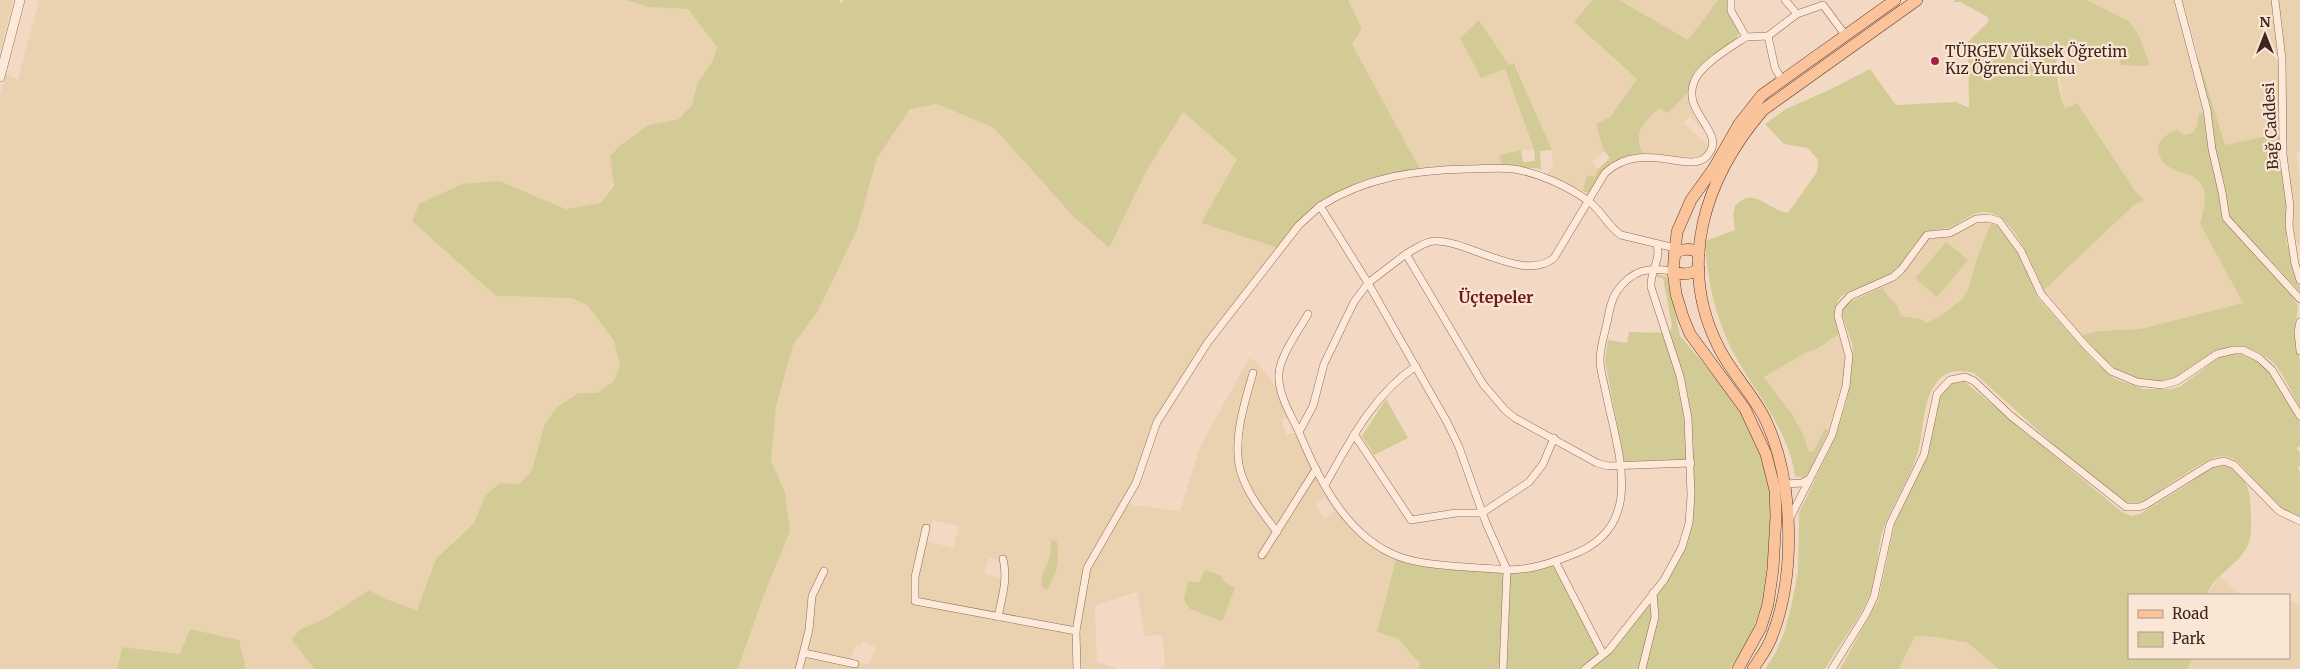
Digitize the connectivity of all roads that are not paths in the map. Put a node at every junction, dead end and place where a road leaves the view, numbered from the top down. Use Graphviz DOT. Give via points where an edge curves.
graph roads {
  1 [pos="20,0"];
  2 [pos="1731,0"];
  3 [pos="1785,0"];
  4 [pos="1895,0"];
  5 [pos="1916,0"];
  6 [pos="2178,0"];
  7 [pos="2275,0"];
  8 [pos="1797,14"];
  9 [pos="1768,36"];
  10 [pos="1846,36"];
  11 [pos="1746,37"];
  12 [pos="0,77"];
  13 [pos="1782,80"];
  14 [pos="1712,158"];
  15 [pos="1589,200"];
  16 [pos="1320,206"];
  17 [pos="1657,244"];
  18 [pos="1674,251"];
  19 [pos="1699,253"];
  20 [pos="1406,254"];
  21 [pos="1654,268"];
  22 [pos="1699,269"];
  23 [pos="1673,271"];
  24 [pos="2300,280"];
  25 [pos="1368,283"];
  26 [pos="2300,299"];
  27 [pos="1308,314"];
  28 [pos="2300,322"];
  29 [pos="2300,351"];
  30 [pos="1416,366"];
  31 [pos="1253,374"];
  32 [pos="2300,416"];
  33 [pos="1299,432"];
  34 [pos="1354,434"];
  35 [pos="1554,438"];
  36 [pos="1691,463"];
  37 [pos="1621,466"];
  38 [pos="1316,469"];
  39 [pos="1809,478"];
  40 [pos="1786,484"];
  41 [pos="1325,485"];
  42 [pos="1482,513"];
  43 [pos="2300,521"];
  44 [pos="1788,522"];
  45 [pos="926,528"];
  46 [pos="1276,532"];
  47 [pos="1262,556"];
  48 [pos="1003,559"];
  49 [pos="1555,561"];
  50 [pos="1507,570"];
  51 [pos="824,571"];
  52 [pos="1653,593"];
  53 [pos="998,617"];
  54 [pos="1076,631"];
  55 [pos="804,652"];
  56 [pos="1604,654"];
  57 [pos="855,664"];
  58 [pos="799,669"];
  59 [pos="1077,669"];
  60 [pos="1503,669"];
  61 [pos="1585,669"];
  62 [pos="1642,669"];
  63 [pos="1738,669"];
  64 [pos="1753,669"];
  65 [pos="1832,669"];
  1 -- 12 [label="street"];
  2 -- 11 [label="street" via="1731,11"];
  3 -- 8 [label="street"];
  4 -- 10 [label="main road"];
  5 -- 19 [label="main road" via="1767,105 1758,115 1746,130 1710,198 1700,229"];
  6 -- 26 [label="street" via="2207,110 2226,218"];
  7 -- 24 [label="street, Bağ Caddesi" via="2282,59 2288,225"];
  8 -- 9 [label="street"];
  8 -- 10 [label="street" via="1823,5"];
  9 -- 11 [label="street"];
  9 -- 13 [label="street" via="1775,68"];
  10 -- 13 [label="main road"];
  11 -- 14 [label="street" via="1694,81 1694,108 1711,132"];
  13 -- 14 [label="main road" via="1752,107"];
  14 -- 15 [label="street" via="1694,162 1656,157 1626,159 1605,173"];
  14 -- 18 [label="main road" via="1687,207 1677,232"];
  15 -- 16 [label="street" via="1539,176 1514,169 1434,170 1363,184"];
  15 -- 17 [label="street" via="1614,231"];
  15 -- 20 [label="street" via="1548,263 1516,264 1433,241"];
  16 -- 25 [label="street"];
  16 -- 54 [label="street" via="1299,225 1208,342 1157,422 1136,483 1087,568"];
  17 -- 18 [label="street"];
  17 -- 21 [label="street" via="1659,253"];
  18 -- 19 [label="main road" via="1688,249"];
  18 -- 23 [label="main road"];
  19 -- 22 [label="main road"];
  20 -- 25 [label="street"];
  20 -- 35 [label="street" via="1495,400 1515,418"];
  21 -- 23 [label="street"];
  21 -- 36 [label="street" via="1650,276 1651,287 1680,376 1688,418"];
  21 -- 37 [label="street" via="1629,277 1613,296 1602,349 1600,361"];
  22 -- 23 [label="main road" via="1684,274"];
  22 -- 40 [label="main road" via="1701,294 1712,332 1727,363 1764,416"];
  23 -- 63 [label="main road" via="1678,302 1686,324 1745,409 1766,454 1775,490 1773,569 1768,604 1755,640"];
  25 -- 30 [label="street"];
  25 -- 33 [label="street" via="1354,302 1324,364 1313,406"];
  27 -- 33 [label="street" via="1280,366 1278,376"];
  28 -- 29 [label="street"];
  30 -- 34 [label="street" via="1402,375 1378,400"];
  30 -- 42 [label="street" via="1459,447"];
  31 -- 46 [label="street" via="1240,424 1239,464 1248,488"];
  32 -- 39 [label="street" via="2272,370 2243,350 2217,354 2177,381 2162,385 2137,382 2111,371 2052,310 2021,250 2003,224 1995,219 1982,218 1950,233 1927,235 1893,277 1850,296 1842,304 1838,316 1849,356 1846,386 1832,436"];
  33 -- 38 [label="street"];
  34 -- 41 [label="street"];
  34 -- 42 [label="street" via="1411,520 1456,513"];
  35 -- 37 [label="street" via="1597,463"];
  35 -- 42 [label="street" via="1533,478"];
  36 -- 37 [label="street"];
  36 -- 52 [label="street" via="1686,536 1674,565"];
  37 -- 49 [label="street" via="1620,509 1607,532 1585,551"];
  38 -- 41 [label="street"];
  38 -- 46 [label="street"];
  39 -- 40 [label="street" via="1802,483"];
  39 -- 44 [label="street"];
  40 -- 44 [label="main road"];
  41 -- 50 [label="street" via="1350,523 1400,557"];
  42 -- 50 [label="street"];
  43 -- 65 [label="street" via="2279,511 2234,465 2224,461 2211,464 2139,507 2126,506 2011,416 1974,381 1956,378 1937,394 1924,455 1890,524 1874,597"];
  44 -- 64 [label="main road" via="1782,603 1772,637"];
  45 -- 53 [label="street" via="915,577 915,601"];
  46 -- 47 [label="street"];
  48 -- 53 [label="street" via="1006,582"];
  49 -- 50 [label="street" via="1537,568"];
  49 -- 56 [label="street"];
  50 -- 60 [label="street"];
  51 -- 55 [label="street" via="812,596"];
  52 -- 56 [label="street"];
  52 -- 62 [label="street" via="1655,617"];
  53 -- 54 [label="street"];
  54 -- 59 [label="street"];
  55 -- 57 [label="street"];
  55 -- 58 [label="street"];
  56 -- 61 [label="street"];
}
